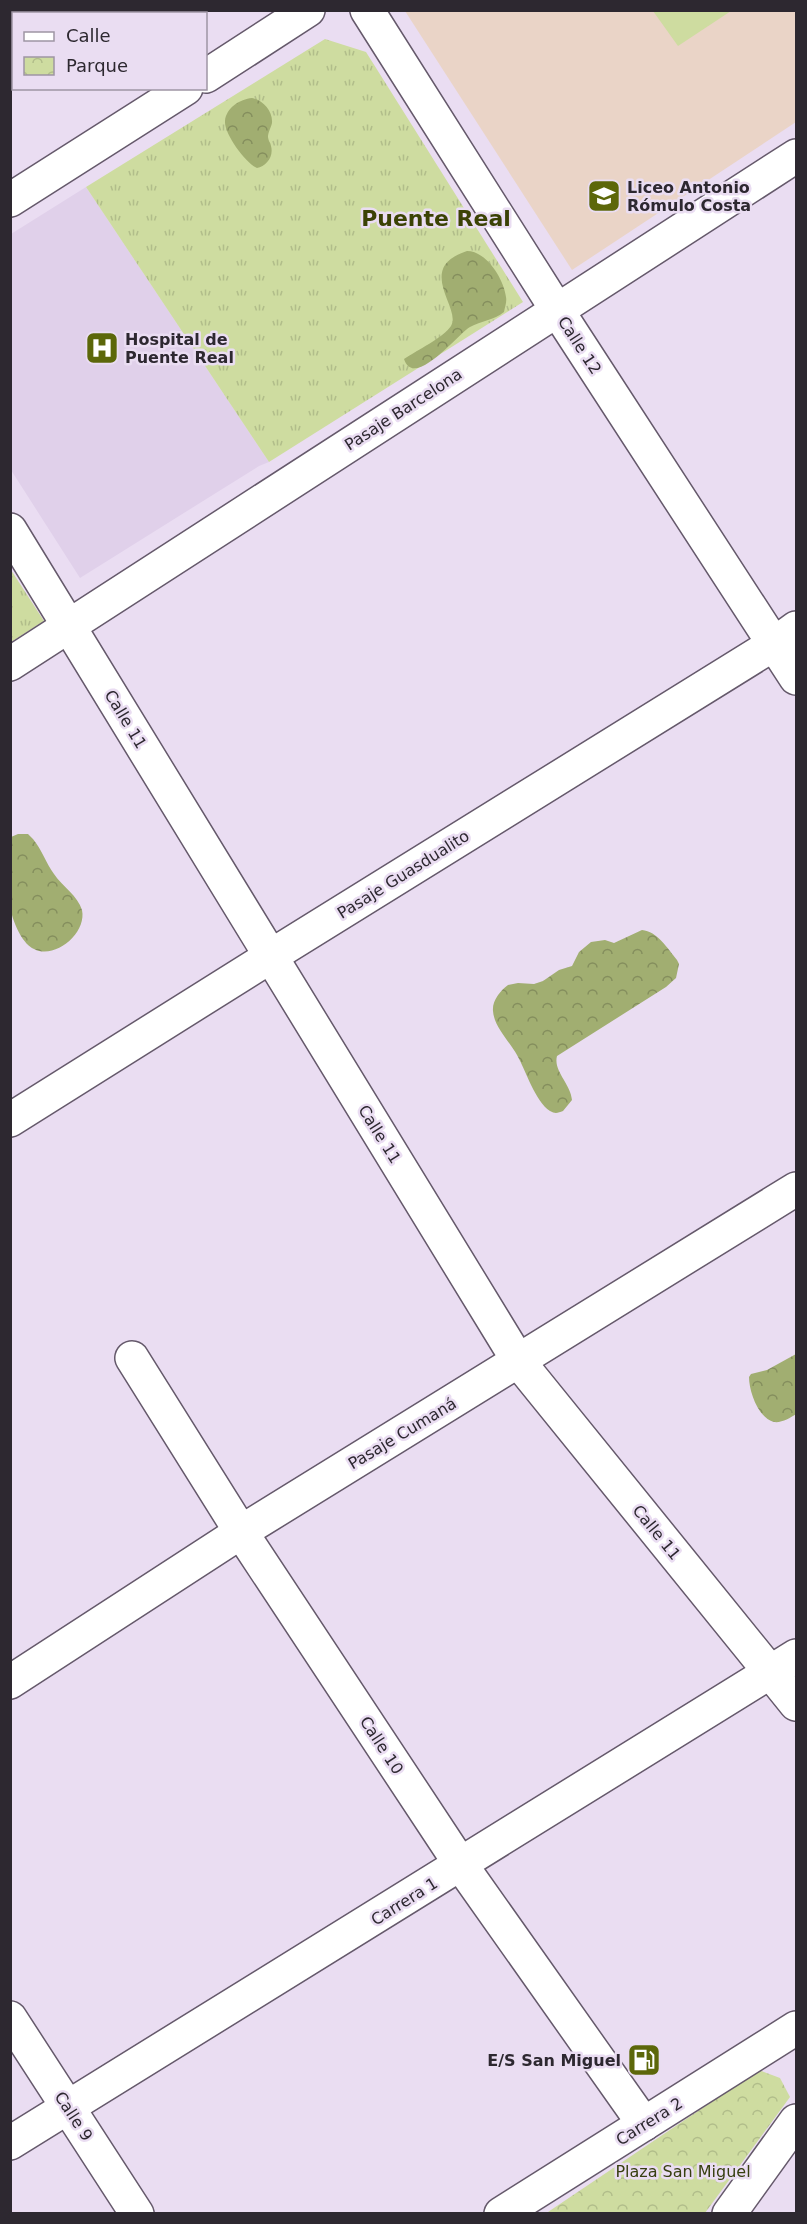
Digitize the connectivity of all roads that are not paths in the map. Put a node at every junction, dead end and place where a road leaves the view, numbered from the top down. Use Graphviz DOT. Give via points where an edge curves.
graph roads {
  1 [pos="308,10"];
  2 [pos="367,10"];
  3 [pos="207,75"];
  4 [pos="183,90"];
  5 [pos="796,156"];
  6 [pos="10,200"];
  7 [pos="557,310"];
  8 [pos="10,530"];
  9 [pos="70,626"];
  10 [pos="785,636"];
  11 [pos="10,664"];
  12 [pos="796,678"];
  13 [pos="271,956"];
  14 [pos="10,1120"];
  15 [pos="796,1189"];
  16 [pos="132,1358"];
  17 [pos="519,1362"];
  18 [pos="241,1532"];
  19 [pos="783,1665"];
  20 [pos="10,1682"];
  21 [pos="796,1704"];
  22 [pos="461,1865"];
  23 [pos="10,2018"];
  24 [pos="788,2040"];
  25 [pos="69,2107"];
  26 [pos="796,2121"];
  27 [pos="644,2124"];
  28 [pos="10,2143"];
  29 [pos="137,2214"];
  30 [pos="501,2214"];
  31 [pos="729,2214"];
  1 -- 3 [label="street"];
  2 -- 7 [label="street, Calle 12"];
  4 -- 6 [label="street"];
  5 -- 7 [label="street, Pasaje Barcelona"];
  7 -- 9 [label="street, Pasaje Barcelona"];
  7 -- 10 [label="street, Calle 12"];
  8 -- 9 [label="street, Calle 11"];
  9 -- 11 [label="street, Pasaje Barcelona"];
  9 -- 13 [label="street, Calle 11"];
  10 -- 12 [label="street, Calle 12"];
  10 -- 13 [label="street, Pasaje Guasdualito"];
  13 -- 14 [label="street, Pasaje Guasdualito"];
  13 -- 17 [label="street, Calle 11"];
  15 -- 17 [label="street, Pasaje Cumaná"];
  16 -- 18 [label="street, Calle 10"];
  17 -- 18 [label="street, Pasaje Cumaná"];
  17 -- 19 [label="street, Calle 11"];
  18 -- 20 [label="street, Pasaje Cumaná"];
  18 -- 22 [label="street, Calle 10"];
  19 -- 21 [label="street, Calle 11"];
  19 -- 22 [label="street, Carrera 1"];
  22 -- 25 [label="street, Carrera 1"];
  22 -- 27 [label="street, Calle 10"];
  23 -- 25 [label="street, Calle 9"];
  24 -- 27 [label="street, Carrera 2"];
  25 -- 28 [label="street, Carrera 1"];
  25 -- 29 [label="street, Calle 9"];
  26 -- 31 [label="street"];
  27 -- 30 [label="street, Carrera 2"];
}
